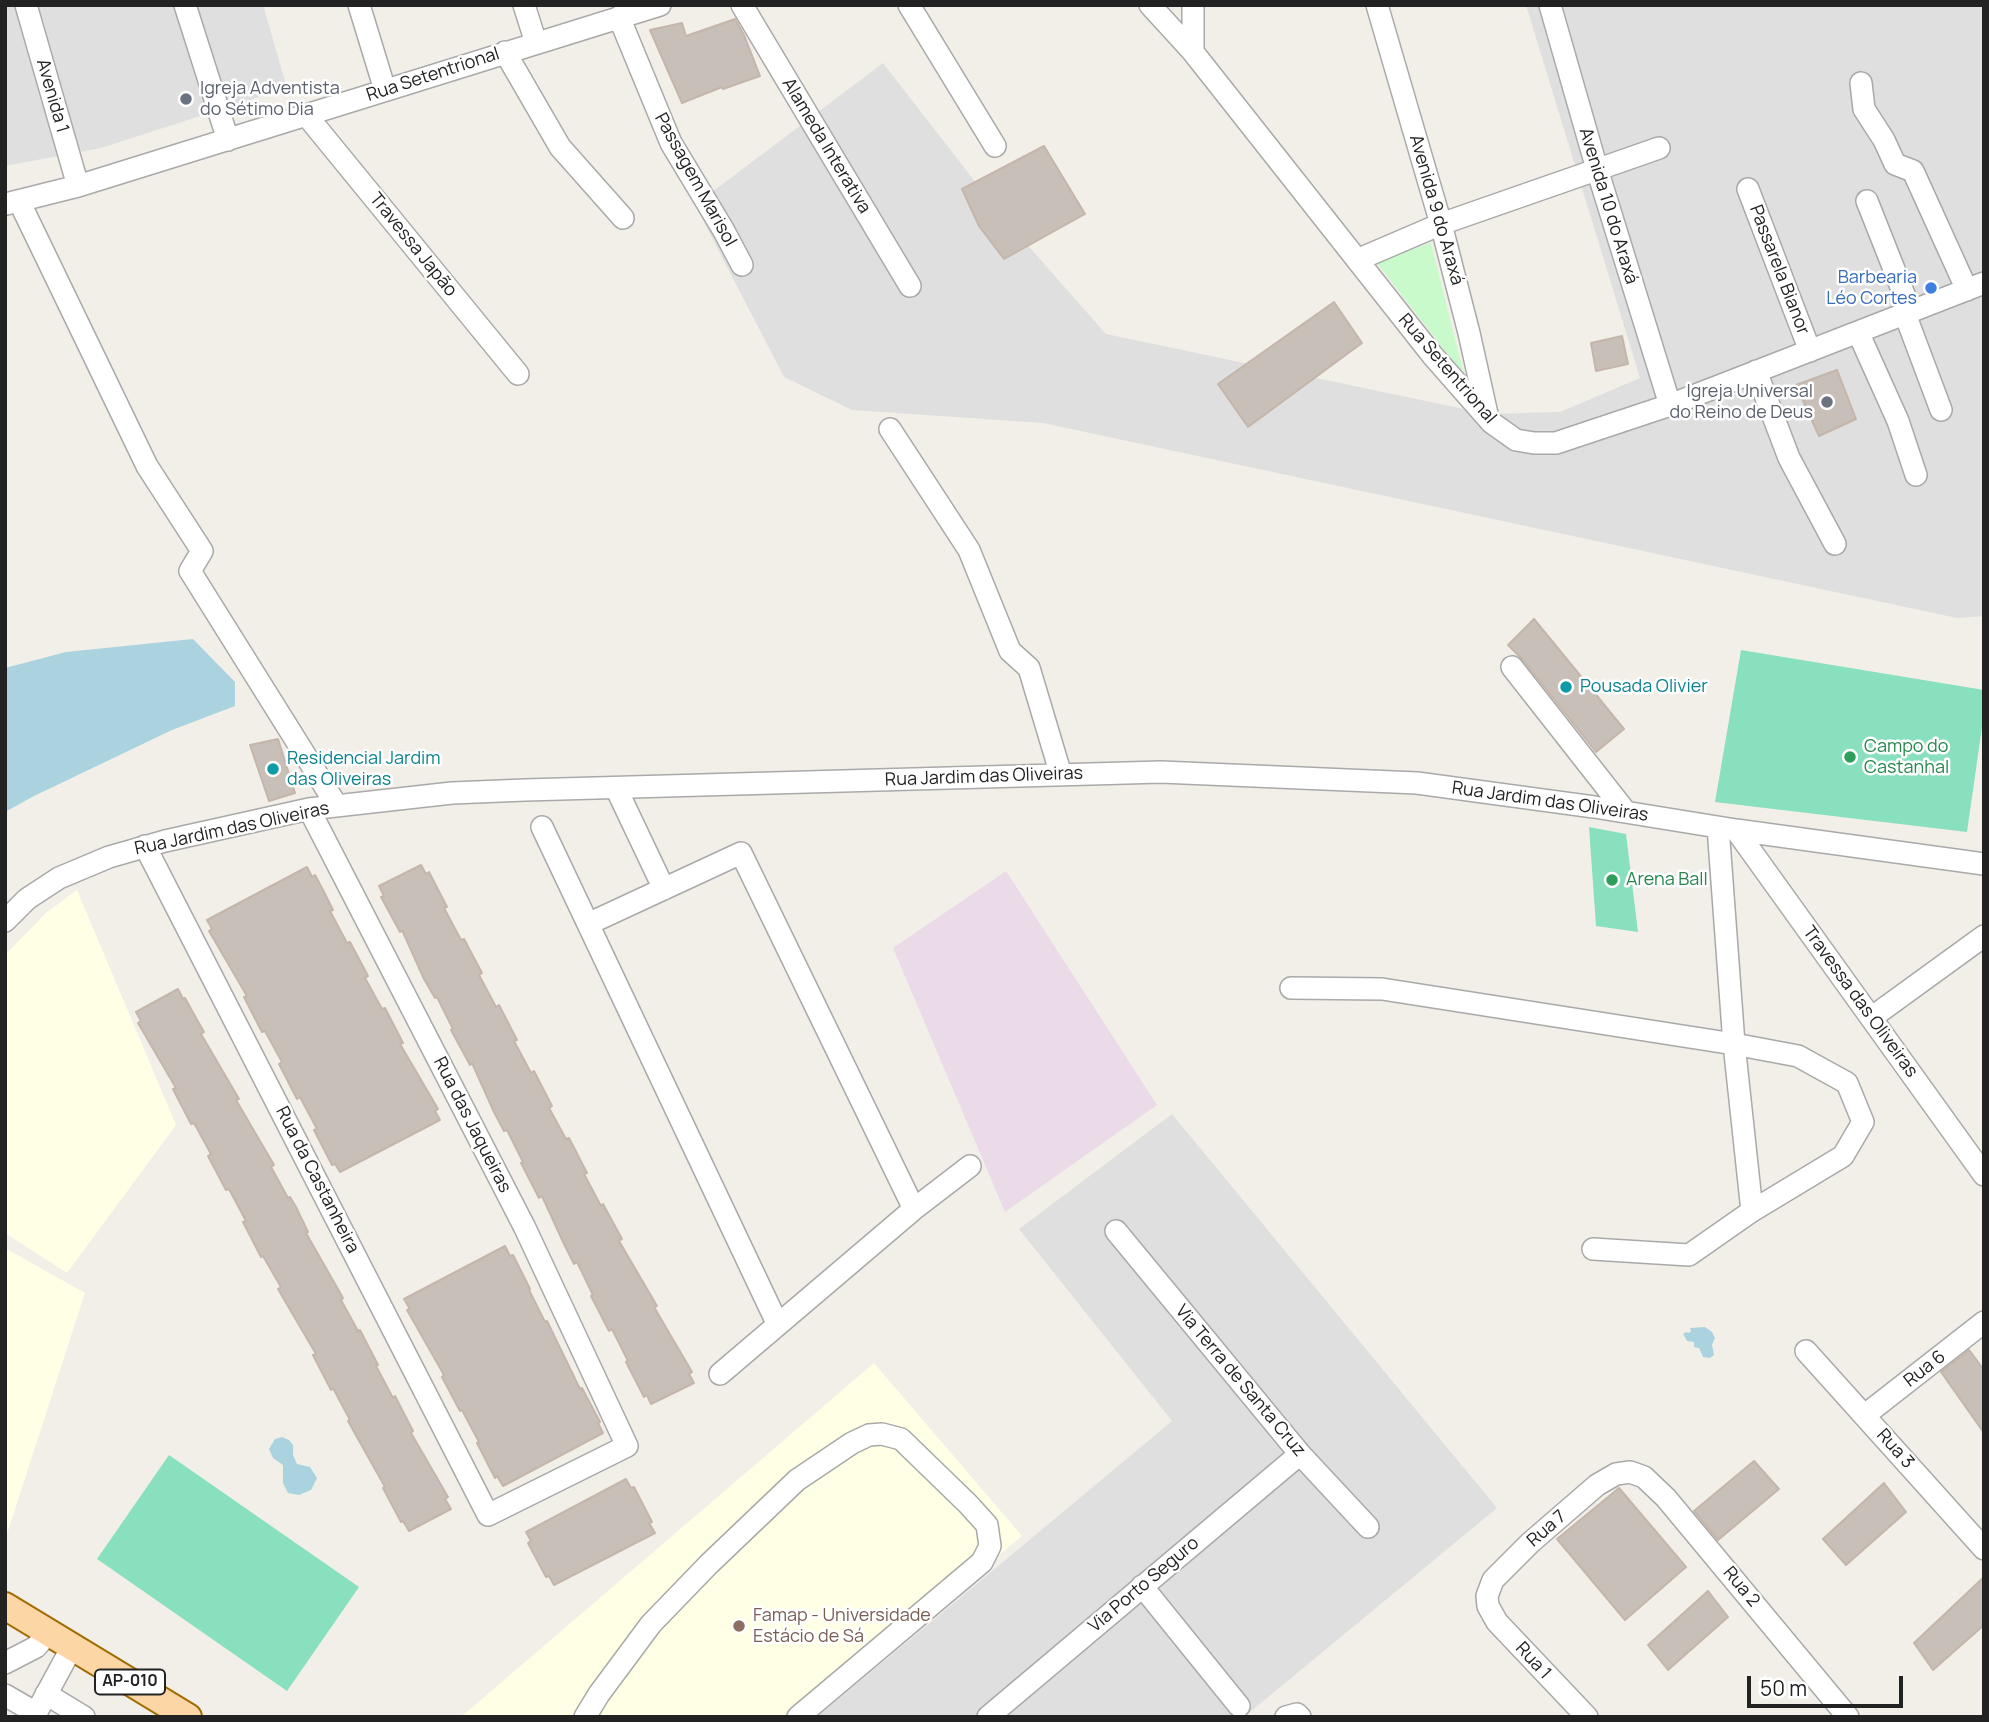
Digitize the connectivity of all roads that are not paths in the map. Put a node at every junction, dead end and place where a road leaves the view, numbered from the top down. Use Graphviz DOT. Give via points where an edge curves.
graph roads {
  1 [pos="26,5"];
  2 [pos="185,5"];
  3 [pos="359,5"];
  4 [pos="524,5"];
  5 [pos="660,5"];
  6 [pos="742,5"];
  7 [pos="909,5"];
  8 [pos="1150,5"];
  9 [pos="1193,5"];
  10 [pos="1377,5"];
  11 [pos="1550,5"];
  12 [pos="619,17"];
  13 [pos="536,43"];
  14 [pos="505,52"];
  15 [pos="1193,52"];
  16 [pos="1861,83"];
  17 [pos="385,90"];
  18 [pos="307,116"];
  19 [pos="228,140"];
  20 [pos="996,146"];
  21 [pos="1659,148"];
  22 [pos="1597,169"];
  23 [pos="78,186"];
  24 [pos="1748,189"];
  25 [pos="1867,201"];
  26 [pos="12,203"];
  27 [pos="623,218"];
  28 [pos="1441,224"];
  29 [pos="1357,260"];
  30 [pos="741,265"];
  31 [pos="910,286"];
  32 [pos="1975,287"];
  33 [pos="1908,313"];
  34 [pos="1858,332"];
  35 [pos="1810,351"];
  36 [pos="1756,371"];
  37 [pos="518,374"];
  38 [pos="1670,405"];
  39 [pos="1941,410"];
  40 [pos="1487,416"];
  41 [pos="890,429"];
  42 [pos="1916,475"];
  43 [pos="1835,544"];
  44 [pos="1512,667"];
  45 [pos="1061,775"];
  46 [pos="616,788"];
  47 [pos="337,806"];
  48 [pos="309,809"];
  49 [pos="1625,811"];
  50 [pos="542,827"];
  51 [pos="1727,828"];
  52 [pos="145,846"];
  53 [pos="1984,864"];
  54 [pos="664,889"];
  55 [pos="5,921"];
  56 [pos="587,924"];
  57 [pos="1984,936"];
  58 [pos="1292,988"];
  59 [pos="1871,1018"];
  60 [pos="1734,1044"];
  61 [pos="970,1166"];
  62 [pos="1984,1175"];
  63 [pos="914,1209"];
  64 [pos="1752,1211"];
  65 [pos="1116,1231"];
  66 [pos="1593,1249"];
  67 [pos="1984,1322"];
  68 [pos="778,1325"];
  69 [pos="1806,1351"];
  70 [pos="720,1374"];
  71 [pos="1865,1415"];
  72 [pos="1300,1454"];
  73 [pos="1624,1472"];
  74 [pos="488,1515"];
  75 [pos="1368,1528"];
  76 [pos="1984,1549"];
  77 [pos="1142,1586"];
  78 [pos="1488,1600"];
  79 [pos="5,1606"];
  80 [pos="49,1632"];
  81 [pos="72,1647"];
  82 [pos="5,1663"];
  83 [pos="46,1694"];
  84 [pos="5,1695"];
  85 [pos="1239,1706"];
  86 [pos="35,1715"];
  87 [pos="84,1717"];
  88 [pos="188,1717"];
  89 [pos="586,1717"];
  90 [pos="798,1717"];
  91 [pos="988,1717"];
  92 [pos="1587,1717"];
  93 [pos="1848,1717"];
  1 -- 23 [label="street, Avenida 1"];
  2 -- 19 [label="street"];
  3 -- 17 [label="street"];
  4 -- 13 [label="street"];
  5 -- 12 [label="street, Rua Setentrional"];
  6 -- 31 [label="street, Alameda Interativa"];
  7 -- 20 [label="street"];
  8 -- 15 [label="street, Rua Setentrional"];
  9 -- 15 [label="street"];
  10 -- 28 [label="street, Avenida 9 do Araxá"];
  11 -- 22 [label="street, Avenida 10 do Araxá"];
  12 -- 13 [label="street, Rua Setentrional"];
  12 -- 30 [label="street, Passagem Marisol" via="671,144"];
  13 -- 14 [label="street, Rua Setentrional"];
  14 -- 17 [label="street, Rua Setentrional"];
  14 -- 27 [label="street" via="560,147"];
  15 -- 29 [label="street, Rua Setentrional"];
  16 -- 32 [label="street" via="1864,109 1895,164 1913,171"];
  17 -- 18 [label="street, Rua Setentrional"];
  18 -- 19 [label="street, Rua Setentrional"];
  18 -- 37 [label="street, Travessa Japão"];
  19 -- 23 [label="street, Rua Setentrional"];
  21 -- 22 [label="street"];
  22 -- 28 [label="street"];
  22 -- 38 [label="street, Avenida 10 do Araxá"];
  23 -- 26 [label="street, Rua Setentrional"];
  24 -- 35 [label="street, Passarela Bianor"];
  25 -- 33 [label="street"];
  26 -- 47 [label="street" via="147,466 202,551 190,571"];
  28 -- 29 [label="street"];
  28 -- 40 [label="street, Avenida 9 do Araxá"];
  29 -- 40 [label="street, Rua Setentrional"];
  32 -- 33 [label="street, Rua Setentrional"];
  33 -- 34 [label="street, Rua Setentrional"];
  33 -- 39 [label="street"];
  34 -- 35 [label="street, Rua Setentrional"];
  34 -- 42 [label="street" via="1898,421"];
  35 -- 36 [label="street, Rua Setentrional"];
  36 -- 38 [label="street, Rua Setentrional"];
  36 -- 43 [label="street" via="1789,458"];
  38 -- 40 [label="street, Rua Setentrional" via="1556,443 1516,440"];
  41 -- 45 [label="street" via="969,550 1010,651 1029,668"];
  44 -- 49 [label="street"];
  45 -- 46 [label="street, Rua Jardim das Oliveiras"];
  45 -- 49 [label="street, Rua Jardim das Oliveiras" via="1161,772 1418,783"];
  46 -- 47 [label="street, Rua Jardim das Oliveiras" via="452,793"];
  46 -- 54 [label="street"];
  47 -- 48 [label="street, Rua Jardim das Oliveiras"];
  48 -- 52 [label="street, Rua Jardim das Oliveiras"];
  48 -- 74 [label="street, Rua das Jaqueiras" via="525,1228 627,1446"];
  49 -- 51 [label="street, Rua Jardim das Oliveiras"];
  50 -- 56 [label="street"];
  51 -- 53 [label="street, Rua Jardim das Oliveiras"];
  51 -- 59 [label="street, Travessa das Oliveiras"];
  51 -- 60 [label="street"];
  52 -- 55 [label="street, Rua Jardim das Oliveiras" via="59,878 27,899"];
  52 -- 74 [label="street, Rua da Castanheira"];
  54 -- 56 [label="street"];
  54 -- 63 [label="street" via="741,853"];
  56 -- 68 [label="street"];
  57 -- 59 [label="street"];
  58 -- 60 [label="street" via="1382,989"];
  59 -- 62 [label="street, Travessa das Oliveiras"];
  60 -- 64 [label="street"];
  60 -- 64 [label="street" via="1798,1056 1847,1083 1863,1122 1843,1156"];
  61 -- 63 [label="street"];
  63 -- 68 [label="street"];
  64 -- 66 [label="street" via="1689,1255"];
  65 -- 72 [label="street, Via Terra de Santa Cruz"];
  67 -- 71 [label="street, Rua 6"];
  68 -- 70 [label="street"];
  69 -- 71 [label="street, Rua 3"];
  71 -- 76 [label="street, Rua 3"];
  72 -- 75 [label="street, Via Terra de Santa Cruz"];
  72 -- 77 [label="street, Via Porto Seguro"];
  73 -- 78 [label="street, Rua 7" via="1597,1485 1530,1543 1493,1580"];
  73 -- 93 [label="street, Rua 2" via="1644,1477 1666,1498"];
  77 -- 85 [label="street"];
  77 -- 91 [label="street, Via Porto Seguro"];
  78 -- 92 [label="street, Rua 1" via="1497,1622"];
  79 -- 80 [label="main road, AP-010"];
  80 -- 81 [label="main road, AP-010"];
  80 -- 82 [label="street" via="36,1647"];
  81 -- 83 [label="street"];
  81 -- 88 [label="main road, AP-010"];
  83 -- 86 [label="street"];
  83 -- 87 [label="street"];
  84 -- 86 [label="street"];
  89 -- 90 [label="street" via="651,1624 797,1480 869,1435 901,1439 987,1525 990,1546 982,1562"];
}
